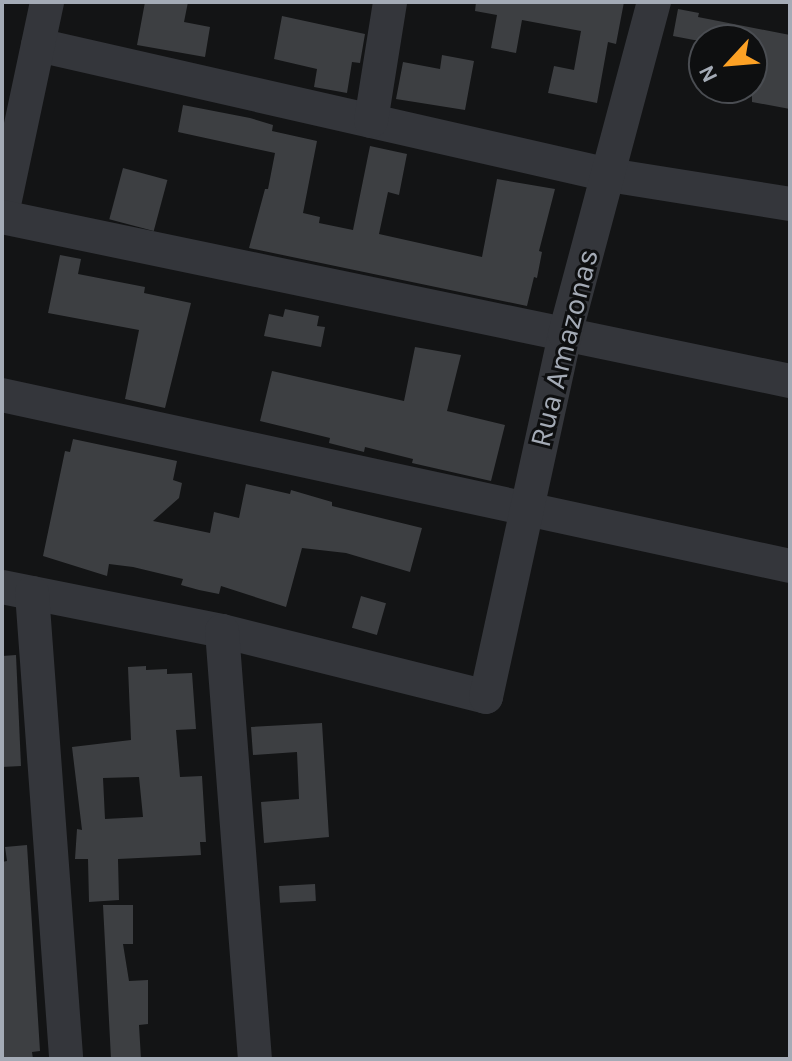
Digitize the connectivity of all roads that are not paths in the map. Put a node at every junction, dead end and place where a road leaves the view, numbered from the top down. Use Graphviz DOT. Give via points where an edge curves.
graph roads {
  1 [pos="47,2"];
  2 [pos="390,2"];
  3 [pos="654,2"];
  4 [pos="38,45"];
  5 [pos="371,121"];
  6 [pos="609,175"];
  7 [pos="790,204"];
  8 [pos="2,216"];
  9 [pos="565,334"];
  10 [pos="790,381"];
  11 [pos="2,395"];
  12 [pos="525,511"];
  13 [pos="790,566"];
  14 [pos="17,590"];
  15 [pos="222,631"];
  16 [pos="66,1059"];
  17 [pos="255,1059"];
  1 -- 4 [label="street"];
  2 -- 5 [label="street"];
  3 -- 6 [label="street, Rua Amazonas"];
  4 -- 5 [label="street"];
  4 -- 8 [label="street"];
  5 -- 6 [label="street"];
  6 -- 7 [label="street"];
  6 -- 9 [label="street, Rua Amazonas"];
  8 -- 9 [label="street"];
  9 -- 10 [label="street"];
  9 -- 12 [label="street, Rua Amazonas"];
  11 -- 12 [label="street"];
  12 -- 13 [label="street"];
  12 -- 15 [label="street, Rua Amazonas" via="486,697"];
  14 -- 15 [label="street"];
  14 -- 16 [label="street"];
  15 -- 17 [label="street"];
}
